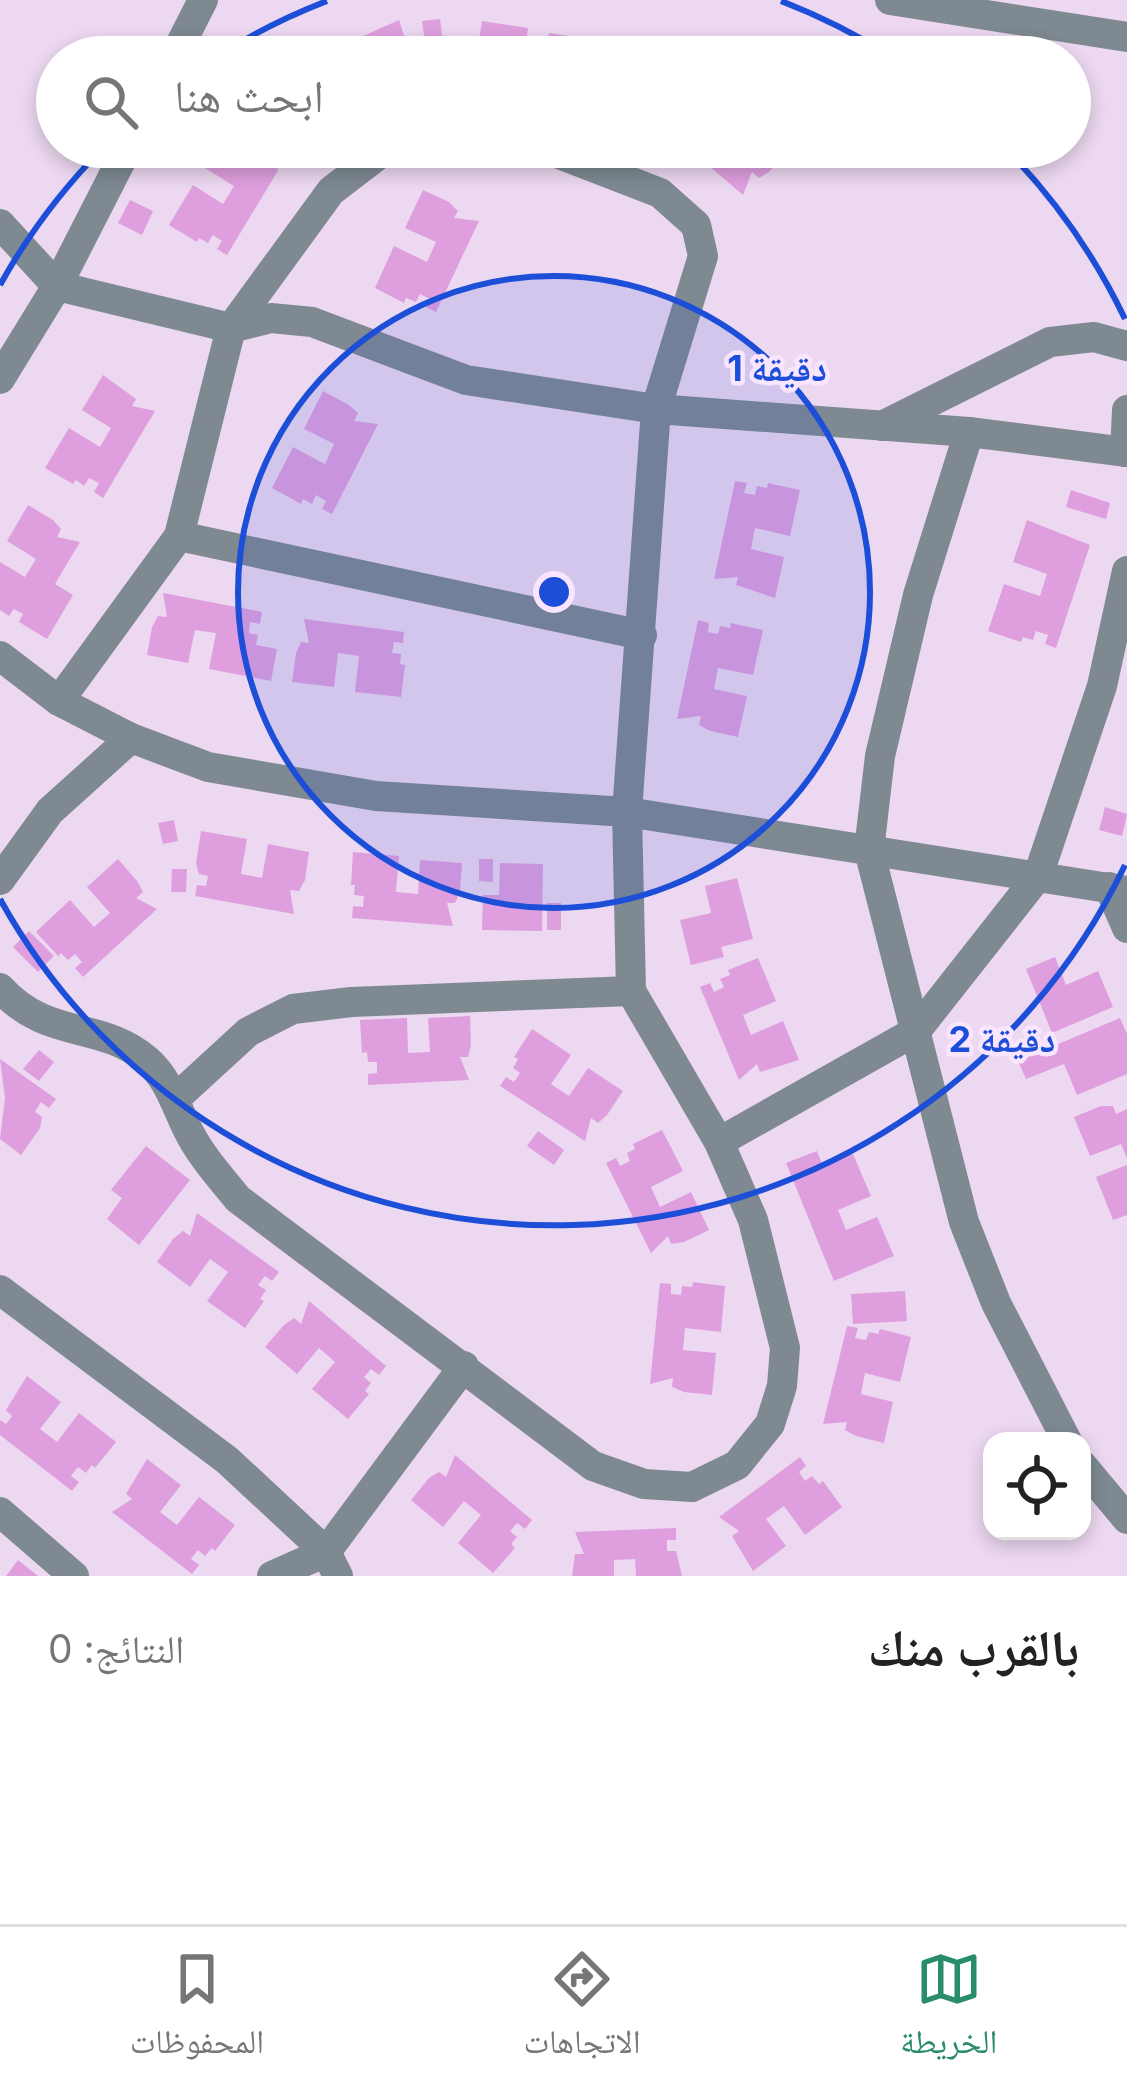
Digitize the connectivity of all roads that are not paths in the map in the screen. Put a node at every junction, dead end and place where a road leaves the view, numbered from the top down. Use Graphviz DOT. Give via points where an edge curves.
graph roads {
  1 [pos="203,0"];
  2 [pos="890,0"];
  3 [pos="185,36"];
  4 [pos="1127,37"];
  5 [pos="117,168"];
  6 [pos="361,168"];
  7 [pos="596,168"];
  8 [pos="2,231"];
  9 [pos="57,286"];
  10 [pos="231,328"];
  11 [pos="1127,346"];
  12 [pos="0,379"];
  13 [pos="656,409"];
  14 [pos="1127,410"];
  15 [pos="882,425"];
  16 [pos="969,432"];
  17 [pos="1126,452"];
  18 [pos="179,536"];
  19 [pos="1127,571"];
  20 [pos="642,635"];
  21 [pos="0,656"];
  22 [pos="1114,689"];
  23 [pos="59,700"];
  24 [pos="131,738"];
  25 [pos="627,812"];
  26 [pos="869,850"];
  27 [pos="1038,876"];
  28 [pos="0,880"];
  29 [pos="1118,889"];
  30 [pos="1127,928"];
  31 [pos="0,988"];
  32 [pos="631,991"];
  33 [pos="916,1031"];
  34 [pos="175,1099"];
  35 [pos="718,1142"];
  36 [pos="0,1290"];
  37 [pos="464,1366"];
  38 [pos="1062,1432"];
  39 [pos="1091,1477"];
  40 [pos="0,1512"];
  41 [pos="1127,1519"];
  42 [pos="332,1564"];
  43 [pos="74,1576"];
  44 [pos="272,1576"];
  1 -- 3 [label="street"];
  2 -- 4 [label="street"];
  5 -- 9 [label="street"];
  6 -- 10 [label="street" via="331,191"];
  7 -- 13 [label="street" via="660,193 696,225 703,256"];
  8 -- 9 [label="street"];
  9 -- 10 [label="street"];
  9 -- 12 [label="street"];
  10 -- 13 [label="street" via="272,318 312,322 466,380"];
  10 -- 18 [label="street"];
  11 -- 15 [label="street" via="1094,337 1050,342"];
  13 -- 15 [label="street"];
  13 -- 20 [label="street"];
  14 -- 17 [label="street"];
  15 -- 16 [label="street"];
  16 -- 17 [label="street"];
  16 -- 26 [label="street" via="918,595 880,756"];
  18 -- 20 [label="street"];
  18 -- 23 [label="street"];
  19 -- 22 [label="street"];
  20 -- 25 [label="street"];
  21 -- 23 [label="street"];
  22 -- 27 [label="street"];
  23 -- 24 [label="street"];
  24 -- 25 [label="street" via="208,767 376,796"];
  24 -- 28 [label="street" via="50,811"];
  25 -- 26 [label="street"];
  25 -- 32 [label="street"];
  26 -- 27 [label="street"];
  26 -- 33 [label="street"];
  27 -- 29 [label="street"];
  27 -- 33 [label="street"];
  29 -- 30 [label="street"];
  31 -- 34 [label="street" via="44,1023 146,1058"];
  32 -- 34 [label="street" via="293,1009 248,1032"];
  32 -- 35 [label="street"];
  33 -- 35 [label="street"];
  33 -- 38 [label="street" via="964,1222"];
  34 -- 37 [label="street" via="238,1199"];
  35 -- 37 [label="street" via="754,1220 784,1348 770,1424 736,1466 692,1486 644,1484 610,1472 534,1425"];
  36 -- 42 [label="street" via="226,1460"];
  37 -- 42 [label="street"];
  39 -- 41 [label="street"];
  40 -- 43 [label="street"];
  42 -- 44 [label="street"];
}
